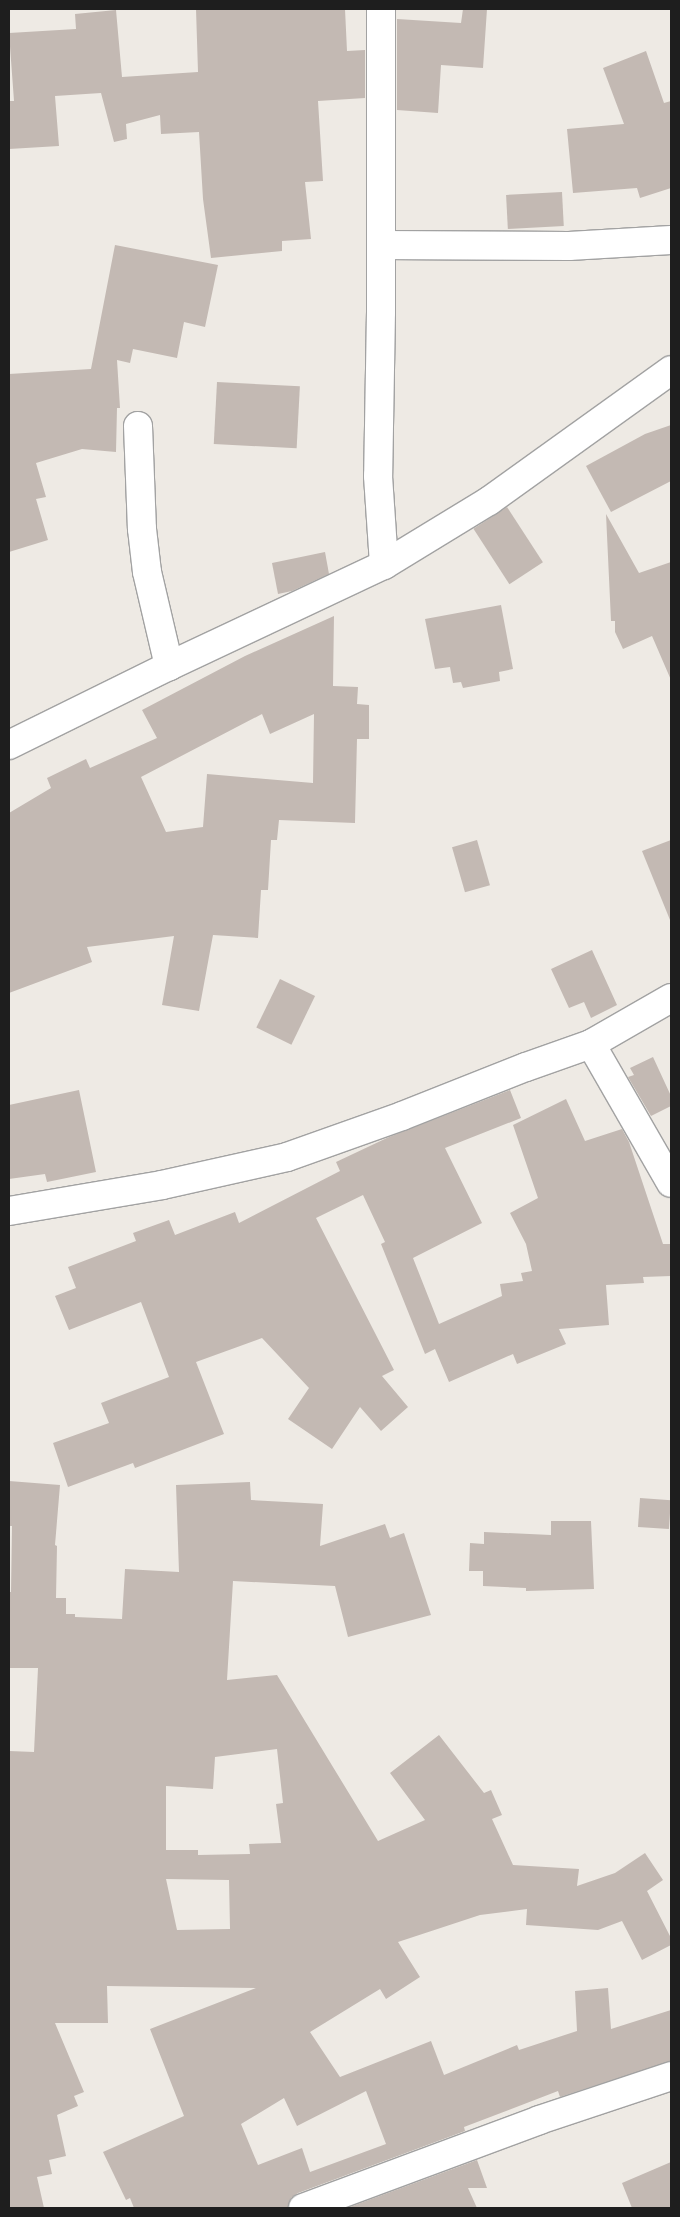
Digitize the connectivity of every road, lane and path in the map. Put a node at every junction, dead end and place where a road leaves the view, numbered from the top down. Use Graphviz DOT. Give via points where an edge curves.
graph roads {
  1 [pos="381,9"];
  2 [pos="671,240"];
  3 [pos="381,245"];
  4 [pos="671,370"];
  5 [pos="138,426"];
  6 [pos="384,565"];
  7 [pos="169,666"];
  8 [pos="9,746"];
  9 [pos="671,998"];
  10 [pos="591,1044"];
  11 [pos="671,1183"];
  12 [pos="9,1212"];
  13 [pos="671,2076"];
  14 [pos="303,2208"];
  1 -- 3 [label="street"];
  2 -- 3 [label="street" via="569,246"];
  3 -- 6 [label="street" via="378,476"];
  4 -- 6 [label="street" via="488,501"];
  5 -- 7 [label="street" via="147,572"];
  6 -- 7 [label="street"];
  7 -- 8 [label="street"];
  9 -- 10 [label="street"];
  10 -- 11 [label="street"];
  10 -- 12 [label="street" via="287,1157 162,1185"];
  13 -- 14 [label="street" via="539,2120"];
}
